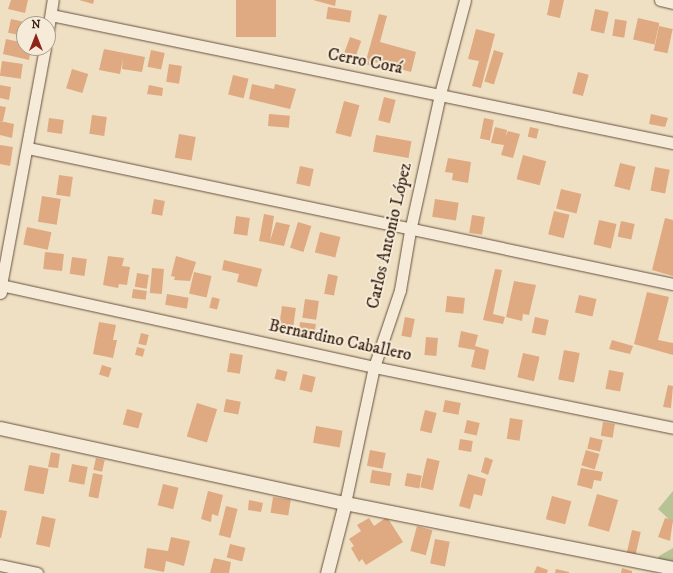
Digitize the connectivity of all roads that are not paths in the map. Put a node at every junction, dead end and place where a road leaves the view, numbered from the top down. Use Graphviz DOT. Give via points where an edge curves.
graph roads {
  1 [pos="53,0"];
  2 [pos="465,0"];
  3 [pos="660,0"];
  4 [pos="673,3"];
  5 [pos="51,15"];
  6 [pos="44,56"];
  7 [pos="440,94"];
  8 [pos="673,143"];
  9 [pos="28,148"];
  10 [pos="410,231"];
  11 [pos="673,284"];
  12 [pos="0,287"];
  13 [pos="374,367"];
  14 [pos="0,428"];
  15 [pos="673,428"];
  16 [pos="345,503"];
  17 [pos="0,565"];
  18 [pos="673,568"];
  19 [pos="37,573"];
  20 [pos="327,573"];
  1 -- 5 [label="street"];
  2 -- 7 [label="street, Carlos Antonio López"];
  3 -- 4 [label="street"];
  5 -- 7 [label="street, Cerro Corá"];
  6 -- 9 [label="street"];
  7 -- 8 [label="street, Cerro Corá"];
  7 -- 10 [label="street, Carlos Antonio López"];
  9 -- 10 [label="street"];
  9 -- 12 [label="street"];
  10 -- 11 [label="street"];
  10 -- 13 [label="street, Carlos Antonio López" via="400,290"];
  12 -- 13 [label="street, Bernardino Caballero"];
  13 -- 15 [label="street, Bernardino Caballero"];
  13 -- 16 [label="street, Carlos Antonio López"];
  14 -- 16 [label="street"];
  16 -- 18 [label="street"];
  16 -- 20 [label="street, Carlos Antonio López"];
  17 -- 19 [label="street"];
}
